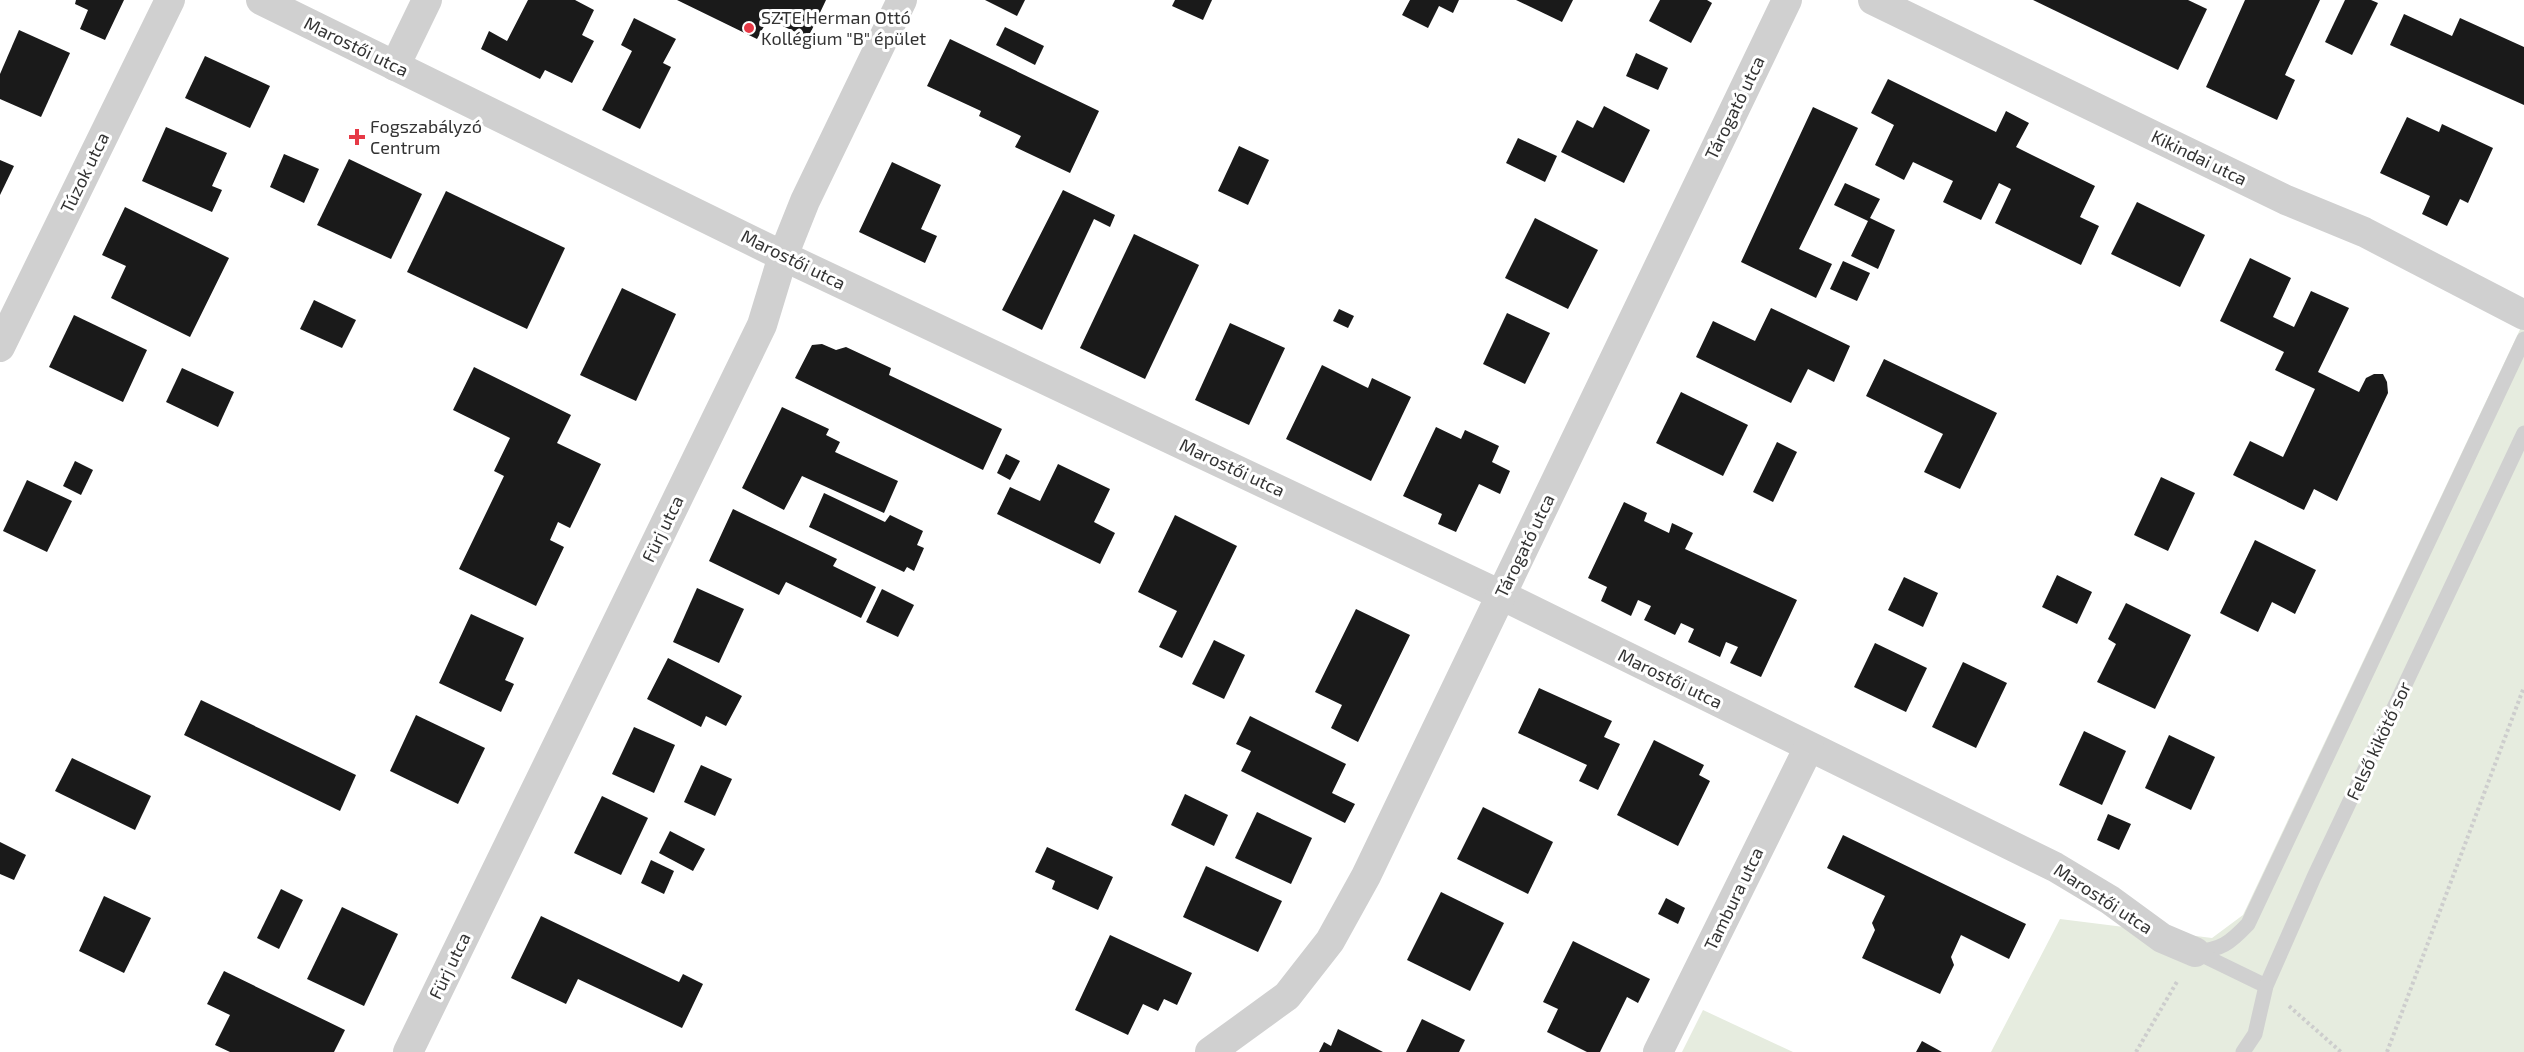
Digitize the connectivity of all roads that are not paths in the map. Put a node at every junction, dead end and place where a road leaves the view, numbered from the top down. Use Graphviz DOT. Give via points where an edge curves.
graph roads {
  1 [pos="170,0"];
  2 [pos="261,0"];
  3 [pos="427,0"];
  4 [pos="902,0"];
  5 [pos="1787,0"];
  6 [pos="1873,0"];
  7 [pos="395,66"];
  8 [pos="783,256"];
  9 [pos="2524,315"];
  10 [pos="2524,339"];
  11 [pos="0,347"];
  12 [pos="2524,432"];
  13 [pos="1501,596"];
  14 [pos="1809,747"];
  15 [pos="2194,952"];
  16 [pos="2266,986"];
  17 [pos="408,1052"];
  18 [pos="1210,1052"];
  19 [pos="1658,1052"];
  20 [pos="2243,1052"];
  1 -- 11 [label="street, Túzok utca"];
  2 -- 7 [label="street, Marostői utca"];
  3 -- 7 [label="street"];
  4 -- 8 [label="street, Fürj utca" via="805,201"];
  5 -- 13 [label="street, Tárogató utca"];
  6 -- 9 [label="street, Kikindai utca" via="2286,200 2364,232"];
  7 -- 8 [label="street, Marostői utca"];
  8 -- 13 [label="street, Marostői utca"];
  8 -- 17 [label="street, Fürj utca" via="762,325"];
  10 -- 15 [label="lane" via="2248,924 2232,941 2214,950"];
  12 -- 16 [label="lane, Felső kikötő sor"];
  13 -- 14 [label="street, Marostői utca"];
  13 -- 18 [label="street, Tárogató utca" via="1366,876 1330,941 1287,996"];
  14 -- 15 [label="street, Marostői utca" via="2055,867 2162,938"];
  14 -- 19 [label="street, Tambura utca"];
  15 -- 16 [label="lane"];
  16 -- 20 [label="lane, Felső kikötő sor" via="2255,1034"];
}
